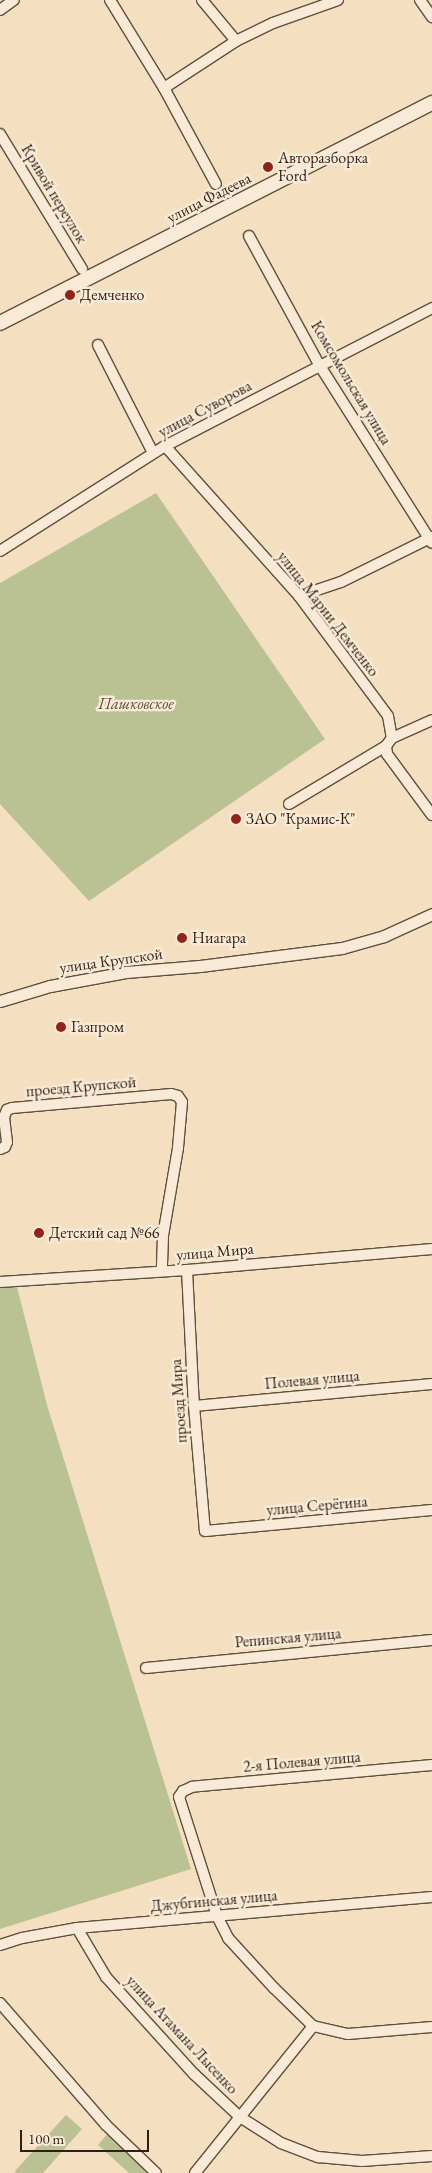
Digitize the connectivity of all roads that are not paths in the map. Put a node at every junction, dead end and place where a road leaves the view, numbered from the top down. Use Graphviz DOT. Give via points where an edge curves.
graph roads {
  1 [pos="14,0"];
  2 [pos="110,0"];
  3 [pos="202,0"];
  4 [pos="338,0"];
  5 [pos="420,0"];
  6 [pos="0,10"];
  7 [pos="432,17"];
  8 [pos="236,41"];
  9 [pos="164,88"];
  10 [pos="432,103"];
  11 [pos="0,134"];
  12 [pos="216,184"];
  13 [pos="248,236"];
  14 [pos="82,269"];
  15 [pos="432,308"];
  16 [pos="0,323"];
  17 [pos="98,345"];
  18 [pos="320,366"];
  19 [pos="166,446"];
  20 [pos="153,453"];
  21 [pos="431,540"];
  22 [pos="0,550"];
  23 [pos="299,596"];
  24 [pos="432,720"];
  25 [pos="389,742"];
  26 [pos="289,804"];
  27 [pos="432,815"];
  28 [pos="432,914"];
  29 [pos="0,1001"];
  30 [pos="0,1149"];
  31 [pos="432,1250"];
  32 [pos="187,1270"];
  33 [pos="162,1271"];
  34 [pos="0,1282"];
  35 [pos="432,1384"];
  36 [pos="194,1406"];
  37 [pos="432,1510"];
  38 [pos="204,1531"];
  39 [pos="432,1640"];
  40 [pos="146,1668"];
  41 [pos="432,1765"];
  42 [pos="432,1897"];
  43 [pos="217,1916"];
  44 [pos="77,1928"];
  45 [pos="0,1945"];
  46 [pos="0,2003"];
  47 [pos="312,2026"];
  48 [pos="432,2027"];
  49 [pos="240,2117"];
  50 [pos="432,2156"];
  51 [pos="156,2173"];
  52 [pos="195,2173"];
  1 -- 6 [label="street"];
  2 -- 9 [label="street"];
  3 -- 8 [label="street"];
  4 -- 8 [label="street" via="273,23"];
  5 -- 7 [label="street"];
  8 -- 9 [label="street"];
  9 -- 12 [label="street"];
  10 -- 16 [label="main road, улица Фадеева"];
  11 -- 14 [label="street, Кривой переулок"];
  13 -- 18 [label="street, Комсомольская улица"];
  15 -- 18 [label="street, улица Суворова"];
  17 -- 20 [label="street"];
  18 -- 19 [label="street, улица Суворова"];
  18 -- 21 [label="street, Комсомольская улица"];
  19 -- 20 [label="street, улица Суворова"];
  19 -- 23 [label="street, улица Марии Демченко"];
  20 -- 22 [label="street, улица Суворова"];
  21 -- 23 [label="street" via="341,582"];
  23 -- 25 [label="street, улица Марии Демченко" via="388,716"];
  24 -- 25 [label="street"];
  25 -- 26 [label="street"];
  25 -- 27 [label="street, улица Марии Демченко" via="387,754"];
  28 -- 29 [label="street, улица Крупской" via="384,936 342,948 126,972 50,986"];
  30 -- 33 [label="street, проезд Крупской" via="6,1147 4,1117 6,1110 12,1108 178,1096 182,1102 178,1148 163,1236"];
  31 -- 32 [label="street, улица Мира"];
  32 -- 33 [label="street, улица Мира"];
  32 -- 36 [label="street, проезд Мира"];
  33 -- 34 [label="street, улица Мира"];
  35 -- 36 [label="street, Полевая улица"];
  36 -- 38 [label="street, проезд Мира"];
  37 -- 38 [label="street, улица Серёгина"];
  39 -- 40 [label="street, Репинская улица"];
  41 -- 43 [label="street, 2-я Полевая улица" via="184,1791 179,1797"];
  42 -- 43 [label="street, Джубгинская улица"];
  43 -- 44 [label="street, Джубгинская улица"];
  43 -- 47 [label="street" via="228,1938"];
  44 -- 45 [label="street, Джубгинская улица"];
  44 -- 49 [label="street, улица Атамана Лысенко" via="106,1977 194,2074"];
  46 -- 51 [label="street" via="106,2125"];
  47 -- 48 [label="street" via="348,2034"];
  47 -- 49 [label="street"];
  49 -- 50 [label="street, улица Атамана Лысенко" via="281,2143 318,2157 362,2161"];
  49 -- 52 [label="street"];
}
